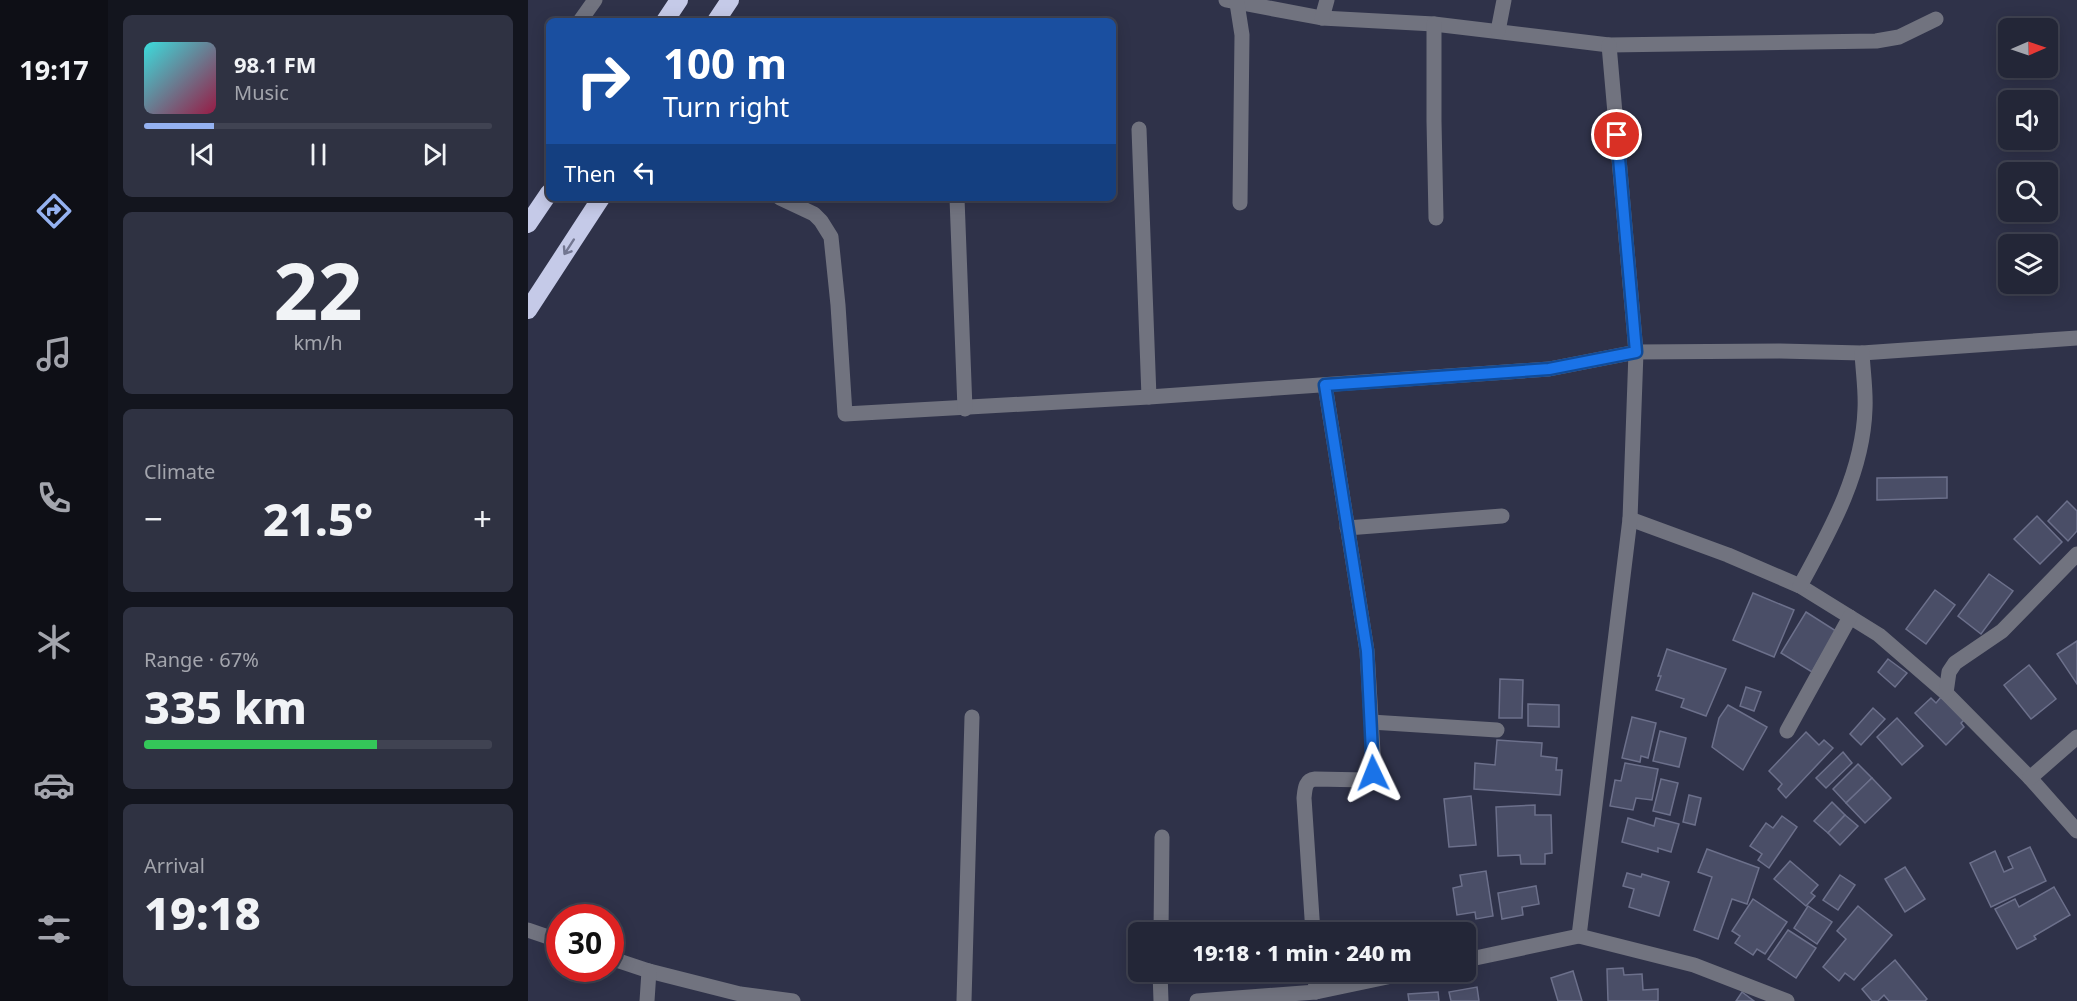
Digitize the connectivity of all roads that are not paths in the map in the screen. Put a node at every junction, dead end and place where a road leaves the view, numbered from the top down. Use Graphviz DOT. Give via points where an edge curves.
graph roads {
  1 [pos="595,0"];
  2 [pos="679,0"];
  3 [pos="730,0"];
  4 [pos="1327,0"];
  5 [pos="1504,0"];
  6 [pos="1231,2"];
  7 [pos="582,18"];
  8 [pos="667,18"];
  9 [pos="718,18"];
  10 [pos="1322,18"];
  11 [pos="1936,19"];
  12 [pos="1434,24"];
  13 [pos="1498,31"];
  14 [pos="1609,45"];
  15 [pos="1139,129"];
  16 [pos="546,197"];
  17 [pos="599,201"];
  18 [pos="786,201"];
  19 [pos="957,201"];
  20 [pos="1240,203"];
  21 [pos="1437,218"];
  22 [pos="528,224"];
  23 [pos="528,310"];
  24 [pos="2077,338"];
  25 [pos="1636,352"];
  26 [pos="1862,353"];
  27 [pos="1325,385"];
  28 [pos="1149,397"];
  29 [pos="965,409"];
  30 [pos="1502,516"];
  31 [pos="1630,519"];
  32 [pos="1347,528"];
  33 [pos="2077,554"];
  34 [pos="1800,586"];
  35 [pos="1850,617"];
  36 [pos="1946,693"];
  37 [pos="972,717"];
  38 [pos="1371,722"];
  39 [pos="1497,730"];
  40 [pos="1787,731"];
  41 [pos="2077,737"];
  42 [pos="2030,778"];
  43 [pos="2077,831"];
  44 [pos="1162,837"];
  45 [pos="1161,922"];
  46 [pos="1312,922"];
  47 [pos="528,930"];
  48 [pos="546,936"];
  49 [pos="1579,936"];
  50 [pos="1476,958"];
  51 [pos="624,963"];
  52 [pos="649,971"];
  53 [pos="1160,982"];
  54 [pos="1316,982"];
  55 [pos="1364,982"];
  56 [pos="1316,992"];
  57 [pos="1264,998"];
  58 [pos="647,1001"];
  59 [pos="792,1001"];
  60 [pos="964,1001"];
  61 [pos="1161,1001"];
  62 [pos="1197,1001"];
  63 [pos="1787,1001"];
  1 -- 7 [label="street"];
  2 -- 8 [label="highway"];
  3 -- 9 [label="highway"];
  4 -- 10 [label="street"];
  5 -- 13 [label="street"];
  6 -- 10 [label="street"];
  6 -- 20 [label="street" via="1242,35"];
  10 -- 12 [label="street"];
  11 -- 14 [label="street" via="1899,37 1876,41"];
  12 -- 13 [label="street"];
  12 -- 21 [label="street"];
  13 -- 14 [label="street"];
  14 -- 25 [label="street"];
  15 -- 28 [label="street"];
  16 -- 22 [label="highway"];
  17 -- 23 [label="highway, one-way"];
  18 -- 29 [label="street" via="814,214 831,237 845,414"];
  19 -- 29 [label="street"];
  24 -- 26 [label="street"];
  25 -- 26 [label="street"];
  25 -- 27 [label="street" via="1549,369"];
  25 -- 31 [label="street"];
  26 -- 34 [label="street" via="1865,410 1857,465 1832,527"];
  27 -- 28 [label="street"];
  27 -- 32 [label="street"];
  28 -- 29 [label="street"];
  30 -- 32 [label="street"];
  31 -- 34 [label="street"];
  31 -- 49 [label="street"];
  32 -- 38 [label="street" via="1367,651"];
  33 -- 36 [label="street" via="2002,631 1955,663 1949,672"];
  34 -- 35 [label="street"];
  35 -- 36 [label="street" via="1879,635"];
  35 -- 40 [label="street"];
  36 -- 42 [label="street"];
  37 -- 60 [label="street"];
  38 -- 39 [label="street"];
  38 -- 46 [label="street" via="1371,777 1311,779 1305,788"];
  41 -- 42 [label="street"];
  42 -- 43 [label="street"];
  44 -- 45 [label="street"];
  47 -- 48 [label="street"];
  49 -- 50 [label="street"];
  49 -- 63 [label="street" via="1694,965"];
  51 -- 52 [label="street"];
  52 -- 58 [label="street"];
  52 -- 59 [label="street" via="740,994"];
  53 -- 61 [label="street"];
  54 -- 56 [label="street"];
  55 -- 56 [label="street"];
  56 -- 57 [label="street"];
  57 -- 62 [label="street"];
}
